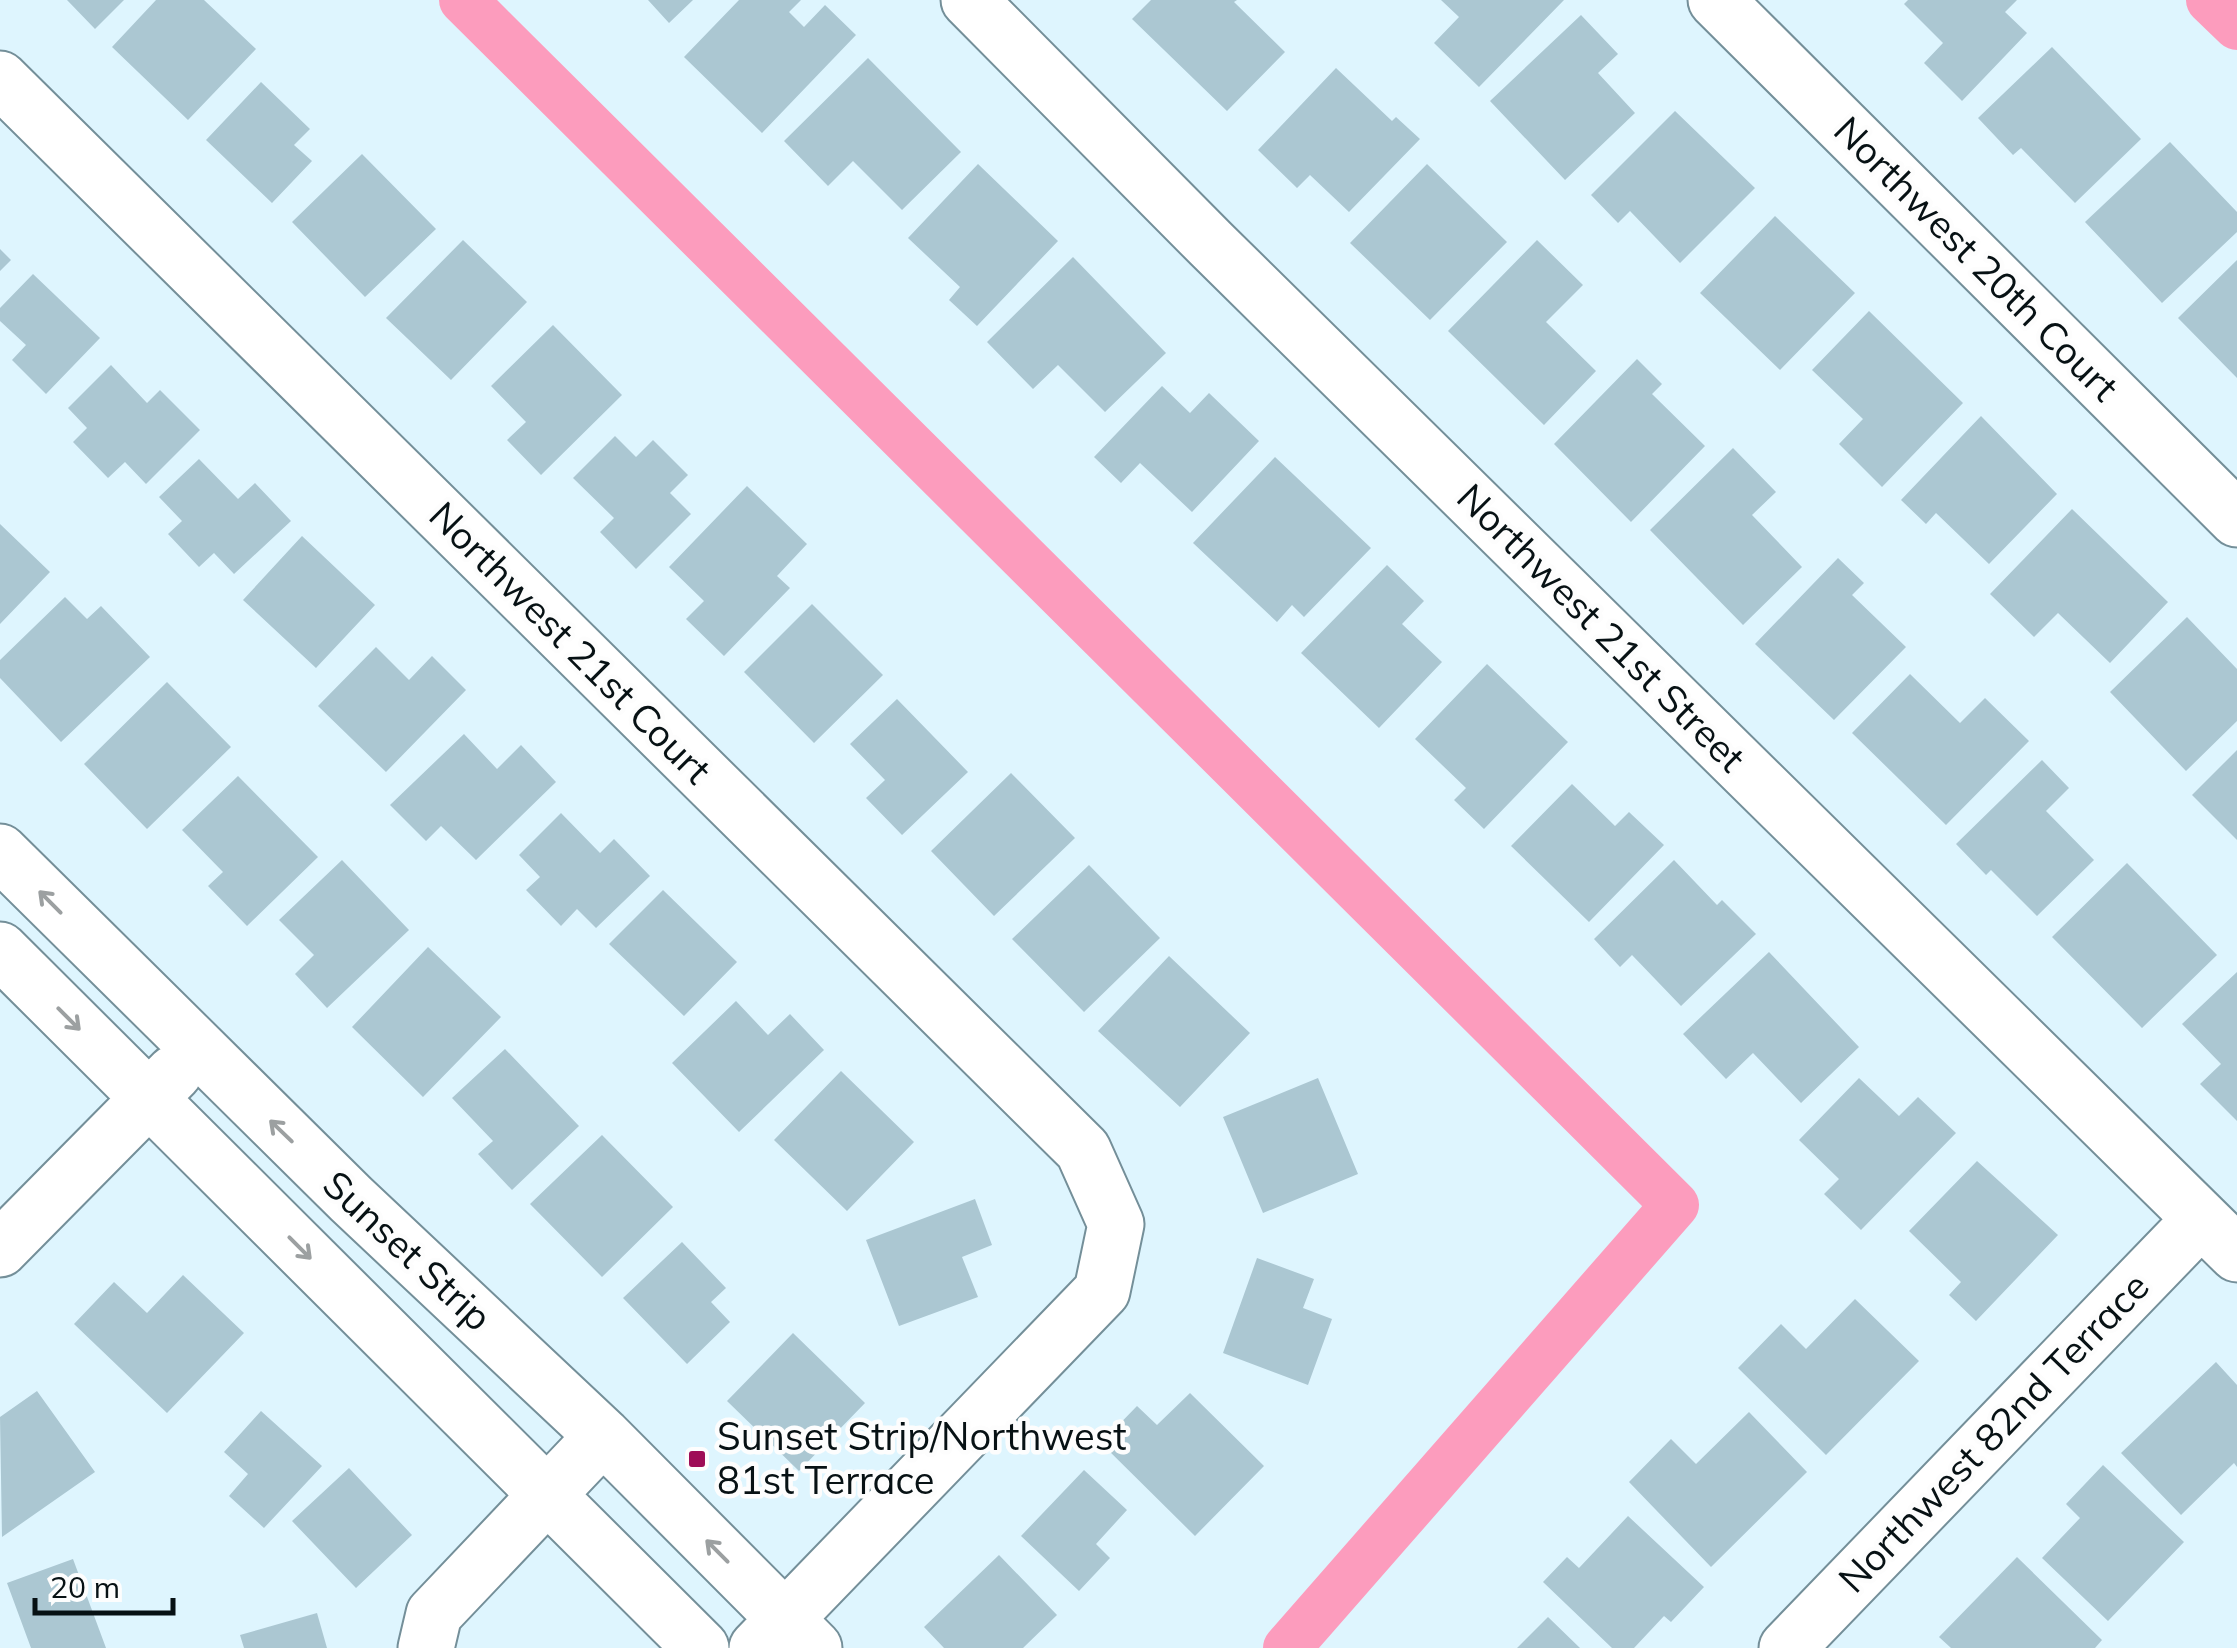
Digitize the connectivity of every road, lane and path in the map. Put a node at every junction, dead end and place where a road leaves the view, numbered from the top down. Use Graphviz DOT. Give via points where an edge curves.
graph roads {
  1 [pos="969,0"];
  2 [pos="1716,0"];
  3 [pos="0,79"];
  4 [pos="2237,518"];
  5 [pos="0,852"];
  6 [pos="0,950"];
  7 [pos="197,1049"];
  8 [pos="149,1098"];
  9 [pos="2219,1236"];
  10 [pos="0,1248"];
  11 [pos="602,1436"];
  12 [pos="547,1494"];
  13 [pos="786,1638"];
  14 [pos="426,1648"];
  15 [pos="701,1648"];
  16 [pos="1786,1648"];
  1 -- 9 [label="street, Northwest 21st Street"];
  2 -- 4 [label="street, Northwest 20th Court"];
  3 -- 13 [label="street, Northwest 21st Court" via="1083,1150 1116,1224 1102,1291"];
  7 -- 5 [label="street, Sunset Strip, one-way"];
  6 -- 8 [label="street, Sunset Strip, one-way"];
  7 -- 8 [label="street"];
  11 -- 7 [label="street, Sunset Strip, one-way"];
  8 -- 10 [label="street"];
  8 -- 12 [label="street, Sunset Strip, one-way"];
  9 -- 16 [label="street, Northwest 82nd Terrace"];
  11 -- 12 [label="street"];
  13 -- 11 [label="street, Sunset Strip, one-way"];
  12 -- 14 [label="street" via="434,1614"];
  12 -- 15 [label="street, Sunset Strip"];
}
